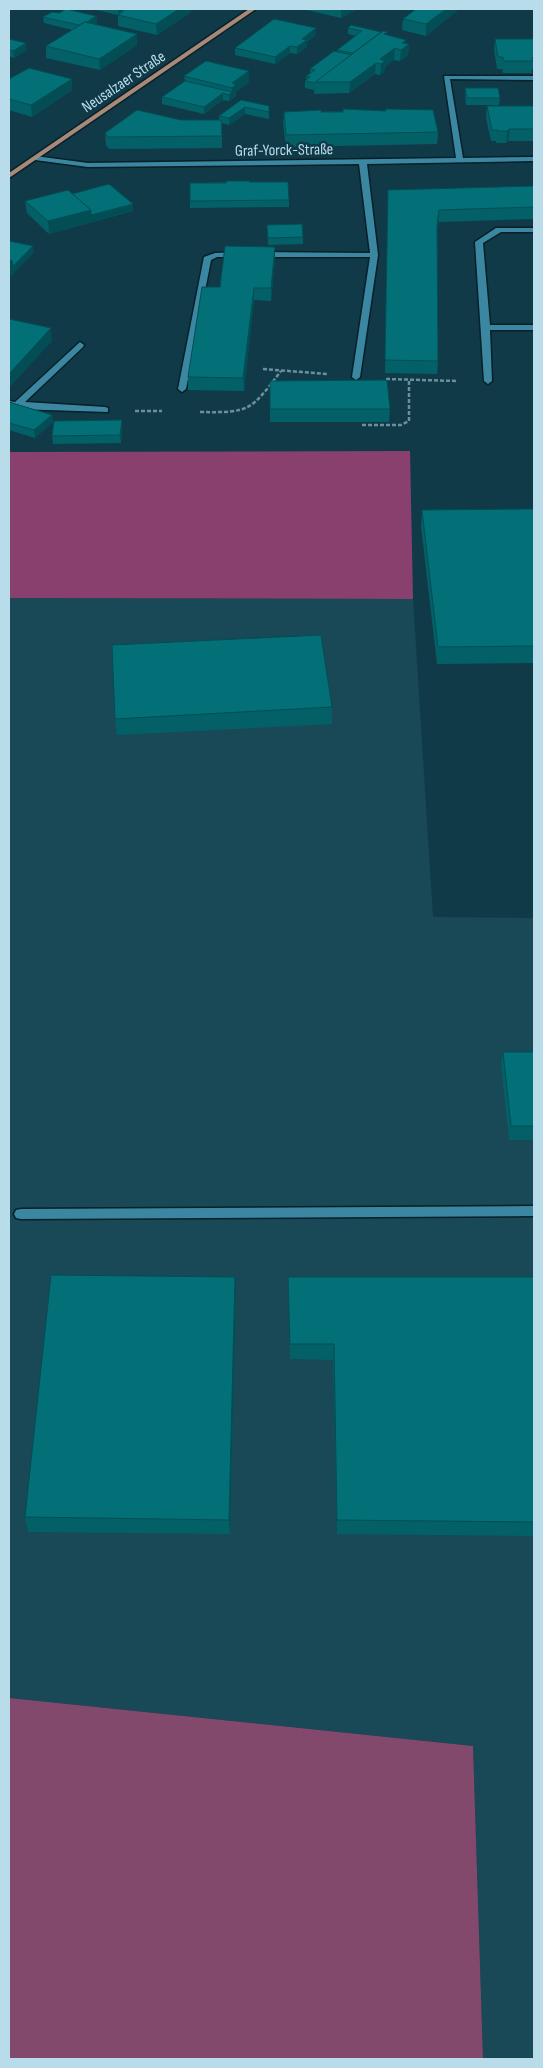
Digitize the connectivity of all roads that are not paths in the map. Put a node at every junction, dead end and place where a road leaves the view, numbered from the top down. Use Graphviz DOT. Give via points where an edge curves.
graph roads {
  1 [pos="253,9"];
  2 [pos="534,78"];
  3 [pos="35,158"];
  4 [pos="534,159"];
  5 [pos="460,160"];
  6 [pos="363,162"];
  7 [pos="9,176"];
  8 [pos="534,230"];
  9 [pos="374,256"];
  10 [pos="486,327"];
  11 [pos="534,328"];
  12 [pos="80,345"];
  13 [pos="356,377"];
  14 [pos="488,381"];
  15 [pos="182,389"];
  16 [pos="12,405"];
  17 [pos="105,410"];
  18 [pos="534,1211"];
  19 [pos="20,1214"];
  1 -- 3 [label="main road, Neusalzaer Straße"];
  2 -- 5 [label="street" via="446,77"];
  3 -- 6 [label="street, Graf-Yorck-Straße" via="88,165"];
  3 -- 7 [label="main road, Neusalzaer Straße"];
  4 -- 5 [label="street, Graf-Yorck-Straße"];
  5 -- 6 [label="street, Graf-Yorck-Straße"];
  6 -- 9 [label="street"];
  8 -- 10 [label="street" via="499,230 479,242"];
  9 -- 13 [label="street"];
  9 -- 15 [label="street" via="232,254 207,259"];
  10 -- 11 [label="street"];
  10 -- 14 [label="street"];
  12 -- 16 [label="street"];
  16 -- 17 [label="street"];
  18 -- 19 [label="street"];
}
